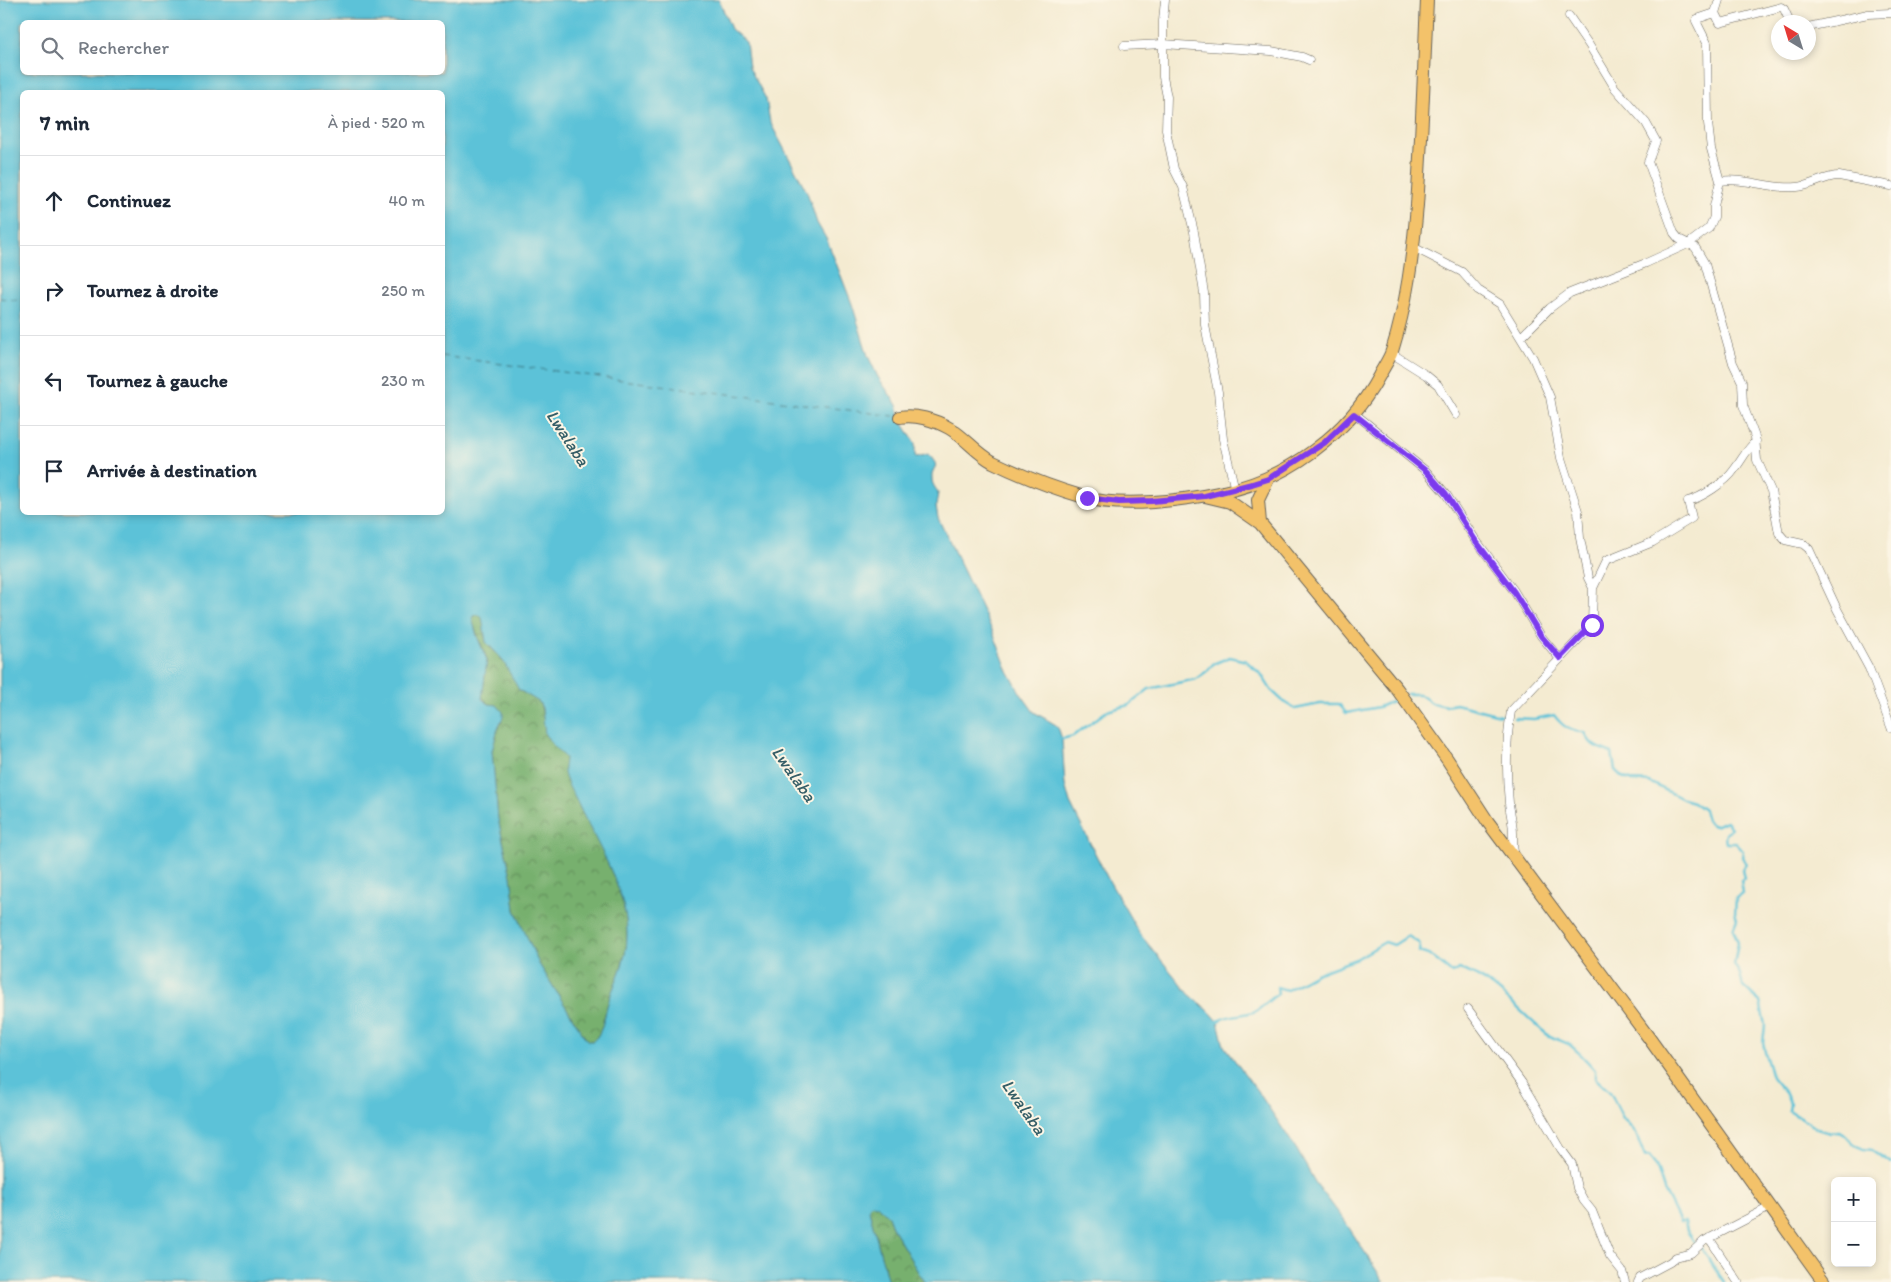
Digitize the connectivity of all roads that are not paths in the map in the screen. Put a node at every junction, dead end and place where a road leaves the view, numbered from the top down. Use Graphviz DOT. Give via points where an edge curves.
graph roads {
  1 [pos="1165,0"];
  2 [pos="1427,0"];
  3 [pos="1719,0"];
  4 [pos="1716,13"];
  5 [pos="1891,13"];
  6 [pos="1787,15"];
  7 [pos="1569,16"];
  8 [pos="1816,25"];
  9 [pos="1163,44"];
  10 [pos="1124,46"];
  11 [pos="1309,60"];
  12 [pos="1720,180"];
  13 [pos="1891,186"];
  14 [pos="1688,244"];
  15 [pos="1414,247"];
  16 [pos="1521,337"];
  17 [pos="1391,353"];
  18 [pos="1354,414"];
  19 [pos="1456,415"];
  20 [pos="900,417"];
  21 [pos="1756,441"];
  22 [pos="1268,479"];
  23 [pos="1235,490"];
  24 [pos="1205,496"];
  25 [pos="1260,523"];
  26 [pos="1593,588"];
  27 [pos="1560,658"];
  28 [pos="1891,727"];
  29 [pos="1514,855"];
  30 [pos="1468,1009"];
  31 [pos="1770,1207"];
  32 [pos="1710,1238"];
  33 [pos="1625,1282"];
  34 [pos="1638,1282"];
  35 [pos="1738,1282"];
  36 [pos="1824,1282"];
  1 -- 9 [label="street"];
  2 -- 15 [label="main road"];
  3 -- 4 [label="street"];
  4 -- 6 [label="street" via="1720,23 1782,6"];
  4 -- 12 [label="street" via="1696,21 1707,43 1710,149"];
  5 -- 8 [label="street" via="1868,14"];
  7 -- 14 [label="street" via="1615,88 1646,123 1656,141 1648,162 1674,233"];
  9 -- 10 [label="street"];
  9 -- 11 [label="street" via="1271,51"];
  9 -- 23 [label="street" via="1166,130 1174,169 1183,187 1194,232 1223,439"];
  12 -- 13 [label="street" via="1796,188 1839,176"];
  12 -- 14 [label="street" via="1714,219 1707,230"];
  14 -- 16 [label="street" via="1570,293"];
  14 -- 21 [label="street" via="1695,247 1705,264 1733,364 1742,382 1743,405"];
  15 -- 16 [label="street" via="1462,272 1478,290 1500,304"];
  15 -- 17 [label="main road"];
  16 -- 26 [label="street" via="1550,397 1561,458 1578,513 1588,578"];
  17 -- 18 [label="main road"];
  17 -- 19 [label="street" via="1438,384"];
  18 -- 22 [label="main road" via="1324,443"];
  18 -- 27 [label="street" via="1426,471 1439,486 1546,643"];
  20 -- 24 [label="main road" via="916,416 949,428 989,460 1087,498 1127,502"];
  21 -- 26 [label="street" via="1746,450 1731,474 1698,498 1687,501 1692,518 1653,542 1606,561"];
  21 -- 28 [label="street" via="1757,460 1771,491 1779,533 1785,540 1803,544 1809,549 1870,668"];
  22 -- 23 [label="main road"];
  22 -- 25 [label="main road" via="1258,500"];
  23 -- 24 [label="main road"];
  24 -- 25 [label="main road" via="1230,502"];
  25 -- 29 [label="main road" via="1397,689"];
  26 -- 27 [label="street" via="1592,625"];
  27 -- 29 [label="street" via="1511,711 1507,764"];
  29 -- 31 [label="main road"];
  30 -- 33 [label="street" via="1522,1083 1573,1166 1577,1188 1592,1211 1610,1256"];
  31 -- 32 [label="street"];
  31 -- 36 [label="main road"];
  32 -- 34 [label="street"];
  32 -- 35 [label="street"];
}
